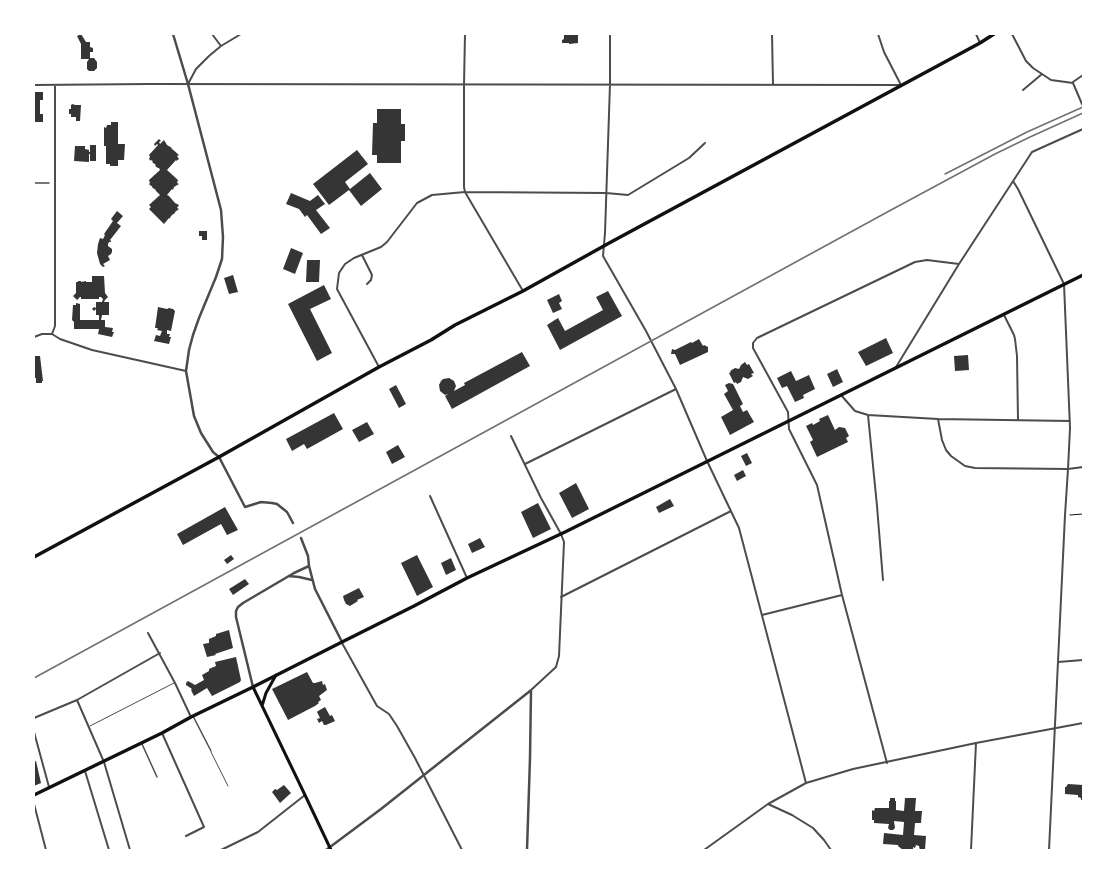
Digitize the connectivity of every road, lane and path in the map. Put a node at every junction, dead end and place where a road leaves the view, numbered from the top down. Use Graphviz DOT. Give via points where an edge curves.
graph roads {
  1 [pos="173,34"];
  2 [pos="212,34"];
  3 [pos="241,34"];
  4 [pos="465,34"];
  5 [pos="610,34"];
  6 [pos="772,34"];
  7 [pos="878,34"];
  8 [pos="976,34"];
  9 [pos="994,34"];
  10 [pos="1012,34"];
  11 [pos="980,43"];
  12 [pos="221,46"];
  13 [pos="1042,74"];
  14 [pos="1083,75"];
  15 [pos="1073,82"];
  16 [pos="188,84"];
  17 [pos="610,84"];
  18 [pos="773,84"];
  19 [pos="34,85"];
  20 [pos="55,85"];
  21 [pos="464,85"];
  22 [pos="900,85"];
  23 [pos="1023,90"];
  24 [pos="1082,104"];
  25 [pos="1083,130"];
  26 [pos="705,143"];
  27 [pos="1013,181"];
  28 [pos="49,182"];
  29 [pos="34,183"];
  30 [pos="465,192"];
  31 [pos="606,193"];
  32 [pos="604,246"];
  33 [pos="362,255"];
  34 [pos="959,264"];
  35 [pos="1083,275"];
  36 [pos="367,284"];
  37 [pos="1064,284"];
  38 [pos="523,291"];
  39 [pos="1003,314"];
  40 [pos="52,334"];
  41 [pos="34,337"];
  42 [pos="379,367"];
  43 [pos="896,367"];
  44 [pos="186,371"];
  45 [pos="676,389"];
  46 [pos="841,395"];
  47 [pos="868,415"];
  48 [pos="938,419"];
  49 [pos="1018,420"];
  50 [pos="788,421"];
  51 [pos="1070,421"];
  52 [pos="511,436"];
  53 [pos="219,457"];
  54 [pos="707,461"];
  55 [pos="524,464"];
  56 [pos="1083,468"];
  57 [pos="1068,469"];
  58 [pos="430,496"];
  59 [pos="731,511"];
  60 [pos="1083,514"];
  61 [pos="1064,515"];
  62 [pos="293,523"];
  63 [pos="561,534"];
  64 [pos="301,538"];
  65 [pos="34,557"];
  66 [pos="309,566"];
  67 [pos="288,576"];
  68 [pos="467,578"];
  69 [pos="312,580"];
  70 [pos="883,580"];
  71 [pos="842,595"];
  72 [pos="561,597"];
  73 [pos="762,615"];
  74 [pos="148,633"];
  75 [pos="342,642"];
  76 [pos="160,653"];
  77 [pos="1083,660"];
  78 [pos="1058,662"];
  79 [pos="276,675"];
  80 [pos="175,683"];
  81 [pos="253,687"];
  82 [pos="530,691"];
  83 [pos="77,700"];
  84 [pos="262,706"];
  85 [pos="192,716"];
  86 [pos="34,718"];
  87 [pos="1083,723"];
  88 [pos="89,727"];
  89 [pos="1054,728"];
  90 [pos="34,732"];
  91 [pos="162,733"];
  92 [pos="141,743"];
  93 [pos="976,743"];
  94 [pos="211,751"];
  95 [pos="104,762"];
  96 [pos="886,763"];
  97 [pos="85,771"];
  98 [pos="424,775"];
  99 [pos="157,777"];
  100 [pos="806,783"];
  101 [pos="228,786"];
  102 [pos="49,788"];
  103 [pos="34,795"];
  104 [pos="306,795"];
  105 [pos="34,804"];
  106 [pos="768,804"];
  107 [pos="186,836"];
  108 [pos="330,848"];
  109 [pos="709,849"];
  110 [pos="46,850"];
  111 [pos="109,850"];
  112 [pos="130,850"];
  113 [pos="221,850"];
  114 [pos="326,850"];
  115 [pos="462,850"];
  116 [pos="527,850"];
  117 [pos="704,850"];
  118 [pos="831,850"];
  119 [pos="971,850"];
  120 [pos="1049,850"];
  1 -- 16 [label="street"];
  2 -- 12 [label="street"];
  3 -- 12 [label="street"];
  4 -- 21 [label="street"];
  5 -- 17 [label="street"];
  6 -- 18 [label="street"];
  7 -- 22 [label="street"];
  8 -- 11 [label="street"];
  9 -- 11 [label="main road"];
  10 -- 13 [label="street" via="1026,61"];
  11 -- 22 [label="main road"];
  12 -- 16 [label="street" via="196,69"];
  13 -- 15 [label="street" via="1051,80"];
  13 -- 23 [label="street"];
  14 -- 15 [label="street"];
  15 -- 24 [label="street"];
  16 -- 20 [label="street"];
  16 -- 21 [label="street"];
  16 -- 44 [label="street" via="221,210 223,237 222,259 198,318"];
  17 -- 18 [label="street"];
  17 -- 21 [label="street"];
  17 -- 31 [label="street"];
  18 -- 22 [label="street"];
  19 -- 20 [label="street"];
  20 -- 40 [label="street" via="55,326"];
  21 -- 30 [label="street"];
  22 -- 32 [label="main road"];
  25 -- 27 [label="street" via="1032,152"];
  26 -- 31 [label="street" via="689,158 628,195"];
  27 -- 34 [label="street"];
  27 -- 37 [label="street"];
  28 -- 29 [label="street"];
  30 -- 31 [label="street"];
  30 -- 33 [label="street" via="432,195 417,202 388,242"];
  30 -- 38 [label="street"];
  31 -- 32 [label="street"];
  32 -- 38 [label="main road"];
  32 -- 45 [label="street" via="603,256"];
  33 -- 36 [label="street" via="372,275"];
  33 -- 42 [label="street" via="345,264 339,273 337,289"];
  34 -- 43 [label="street"];
  34 -- 50 [label="street" via="930,260 915,262 757,338 753,342 754,348 788,412"];
  35 -- 37 [label="main road"];
  37 -- 39 [label="main road"];
  37 -- 51 [label="street"];
  38 -- 42 [label="main road"];
  39 -- 43 [label="main road"];
  39 -- 49 [label="street" via="1015,340"];
  40 -- 41 [label="street"];
  40 -- 44 [label="street" via="92,350"];
  42 -- 53 [label="main road"];
  43 -- 46 [label="main road"];
  44 -- 53 [label="street" via="194,416 201,433"];
  45 -- 54 [label="street"];
  45 -- 55 [label="street"];
  46 -- 47 [label="street" via="855,411"];
  46 -- 50 [label="main road"];
  47 -- 48 [label="street"];
  47 -- 70 [label="street"];
  48 -- 49 [label="street"];
  48 -- 57 [label="street" via="946,450 965,466"];
  49 -- 51 [label="street"];
  50 -- 54 [label="main road"];
  50 -- 71 [label="street" via="789,429 817,484"];
  51 -- 57 [label="street"];
  52 -- 55 [label="street"];
  53 -- 62 [label="street" via="245,507 261,502 277,504"];
  53 -- 65 [label="main road"];
  54 -- 59 [label="street"];
  54 -- 63 [label="main road"];
  55 -- 63 [label="street"];
  56 -- 57 [label="street"];
  57 -- 61 [label="street"];
  58 -- 68 [label="street"];
  59 -- 72 [label="street"];
  59 -- 73 [label="street" via="739,528"];
  60 -- 61 [label="path"];
  61 -- 78 [label="street"];
  63 -- 68 [label="main road"];
  63 -- 72 [label="street" via="564,542"];
  64 -- 66 [label="street"];
  66 -- 67 [label="street"];
  66 -- 69 [label="street"];
  67 -- 69 [label="street"];
  67 -- 81 [label="street" via="243,603 236,611"];
  68 -- 75 [label="main road"];
  69 -- 75 [label="street"];
  71 -- 73 [label="street"];
  71 -- 96 [label="street"];
  72 -- 82 [label="street" via="560,646 556,667"];
  73 -- 100 [label="street"];
  74 -- 76 [label="street"];
  75 -- 79 [label="main road"];
  75 -- 98 [label="street" via="377,706 392,717"];
  76 -- 80 [label="street"];
  76 -- 83 [label="street"];
  77 -- 78 [label="street"];
  78 -- 89 [label="street"];
  79 -- 81 [label="main road"];
  79 -- 84 [label="main road"];
  80 -- 85 [label="street"];
  80 -- 88 [label="lane"];
  81 -- 84 [label="main road"];
  81 -- 85 [label="main road"];
  82 -- 98 [label="street"];
  82 -- 116 [label="street"];
  83 -- 86 [label="street"];
  83 -- 88 [label="street"];
  84 -- 104 [label="main road"];
  85 -- 91 [label="main road"];
  85 -- 94 [label="street"];
  87 -- 89 [label="street"];
  88 -- 95 [label="street"];
  89 -- 93 [label="street"];
  89 -- 120 [label="street"];
  90 -- 102 [label="street"];
  91 -- 92 [label="main road"];
  91 -- 107 [label="street" via="204,827"];
  92 -- 95 [label="main road"];
  92 -- 99 [label="street"];
  93 -- 96 [label="street"];
  93 -- 119 [label="street"];
  94 -- 101 [label="lane"];
  95 -- 97 [label="main road"];
  95 -- 112 [label="street"];
  96 -- 100 [label="street" via="852,769"];
  97 -- 102 [label="main road"];
  97 -- 111 [label="street"];
  98 -- 108 [label="street"];
  98 -- 115 [label="street"];
  100 -- 106 [label="street"];
  102 -- 103 [label="main road"];
  104 -- 108 [label="main road"];
  104 -- 113 [label="street" via="258,832"];
  105 -- 110 [label="street"];
  106 -- 109 [label="street"];
  106 -- 118 [label="street" via="808,824"];
  108 -- 114 [label="street"];
  109 -- 117 [label="street"];
}
